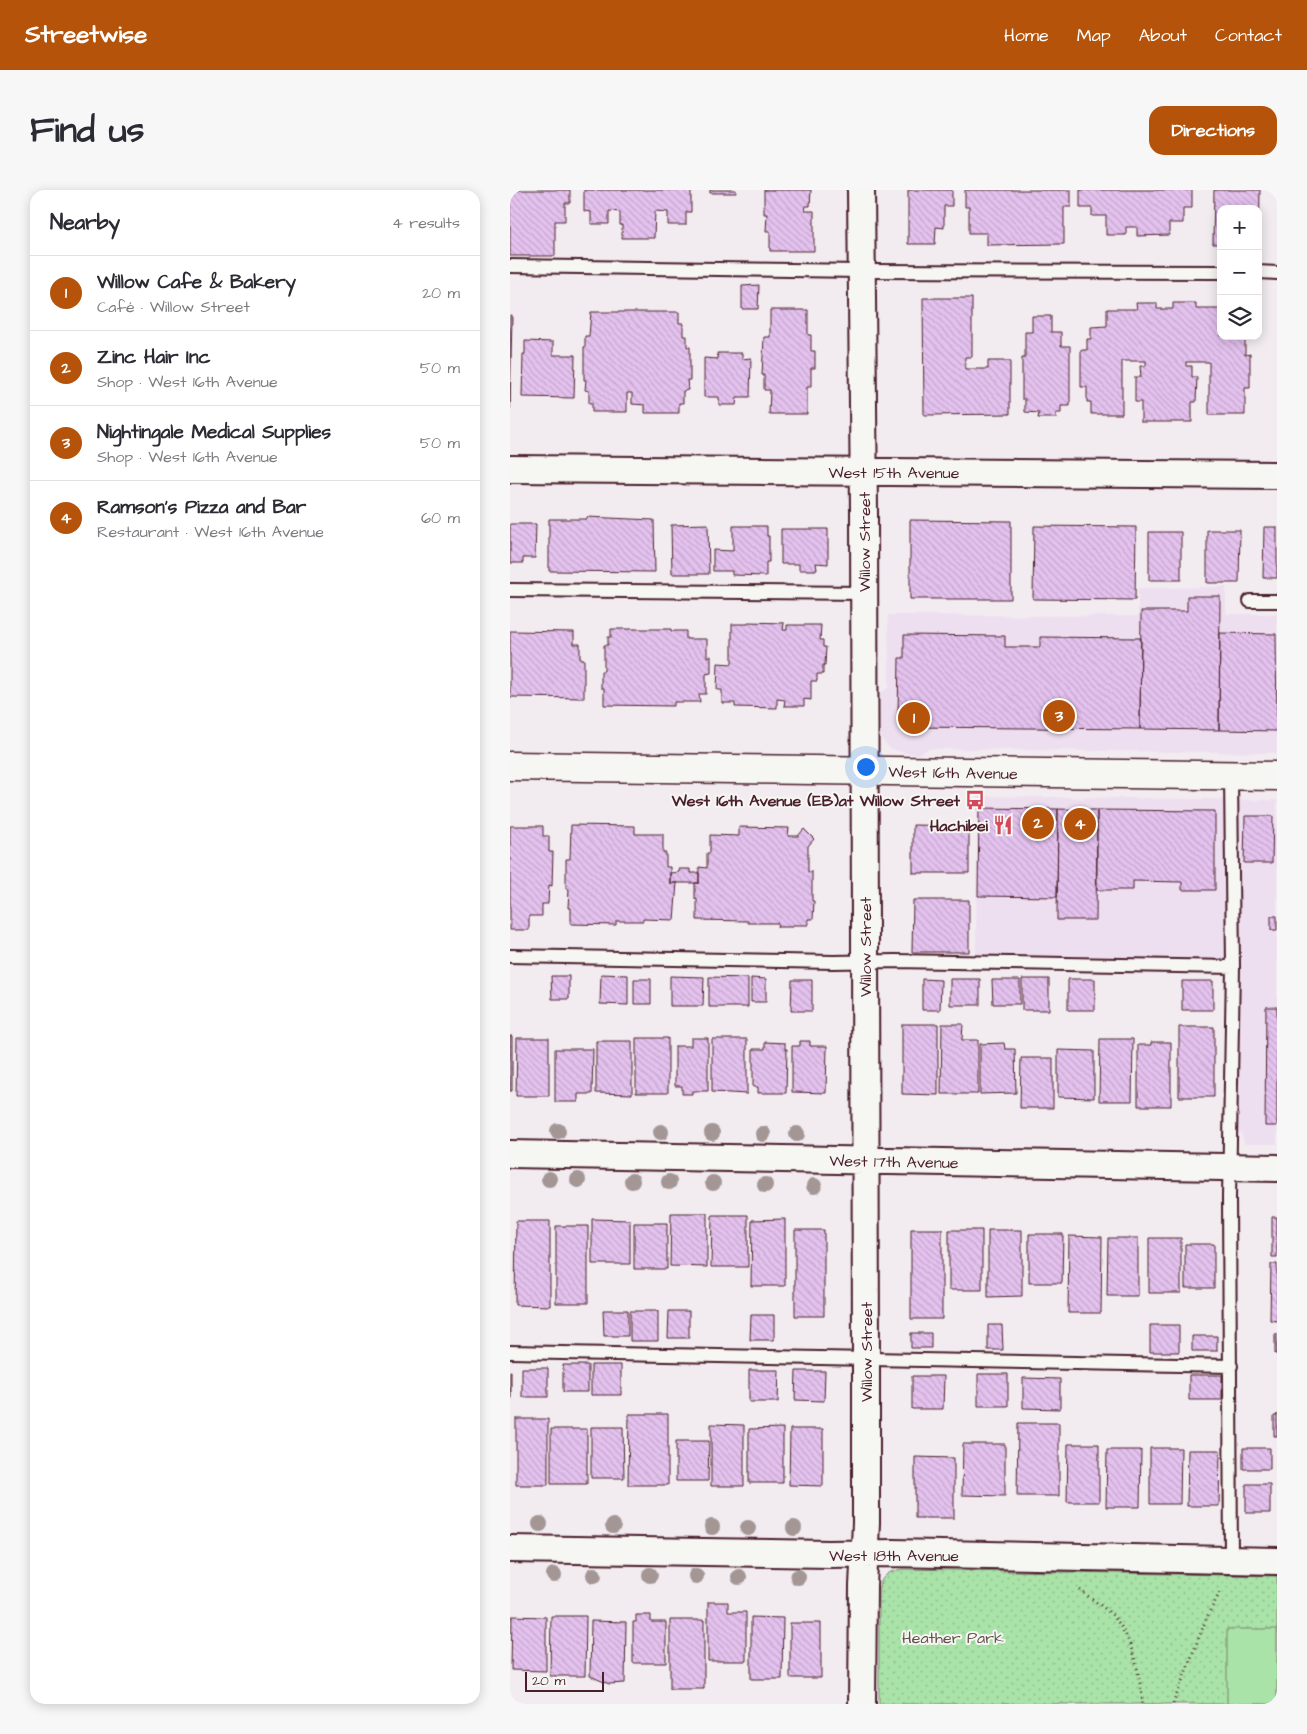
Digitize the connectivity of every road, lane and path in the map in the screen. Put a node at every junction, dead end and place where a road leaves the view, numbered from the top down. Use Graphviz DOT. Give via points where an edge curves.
graph roads {
  1 [pos="861,190"];
  2 [pos="510,266"];
  3 [pos="860,270"];
  4 [pos="1217,272"];
  5 [pos="1262,272"];
  6 [pos="1277,272"];
  7 [pos="510,469"];
  8 [pos="863,472"];
  9 [pos="1277,475"];
  10 [pos="510,590"];
  11 [pos="864,593"];
  12 [pos="1250,601"];
  13 [pos="1277,601"];
  14 [pos="510,766"];
  15 [pos="865,771"];
  16 [pos="1231,776"];
  17 [pos="1277,776"];
  18 [pos="510,956"];
  19 [pos="864,961"];
  20 [pos="1233,968"];
  21 [pos="510,1154"];
  22 [pos="865,1160"];
  23 [pos="1229,1167"];
  24 [pos="1277,1168"];
  25 [pos="510,1352"];
  26 [pos="866,1359"];
  27 [pos="1231,1366"];
  28 [pos="510,1550"];
  29 [pos="865,1554"];
  30 [pos="1231,1560"];
  31 [pos="1277,1561"];
  32 [pos="1080,1590"];
  33 [pos="1220,1592"];
  34 [pos="862,1704"];
  35 [pos="1143,1704"];
  36 [pos="1173,1704"];
  1 -- 3 [label="street, Willow Street"];
  2 -- 3 [label="lane"];
  3 -- 4 [label="lane"];
  3 -- 8 [label="street, Willow Street"];
  5 -- 6 [label="lane"];
  7 -- 8 [label="street, West 15th Avenue"];
  8 -- 9 [label="street, West 15th Avenue"];
  8 -- 11 [label="street, Willow Street"];
  10 -- 11 [label="lane"];
  11 -- 15 [label="street, Willow Street"];
  12 -- 13 [label="lane"];
  14 -- 15 [label="street, West 16th Avenue"];
  15 -- 16 [label="street, West 16th Avenue"];
  15 -- 19 [label="street, Willow Street"];
  16 -- 17 [label="street, West 16th Avenue"];
  16 -- 20 [label="lane"];
  18 -- 19 [label="lane"];
  19 -- 20 [label="lane"];
  19 -- 22 [label="street, Willow Street"];
  20 -- 23 [label="lane"];
  21 -- 22 [label="street, West 17th Avenue"];
  22 -- 23 [label="street, West 17th Avenue"];
  22 -- 26 [label="street, Willow Street"];
  23 -- 24 [label="street, West 17th Avenue"];
  23 -- 27 [label="lane"];
  25 -- 26 [label="lane"];
  26 -- 27 [label="lane"];
  26 -- 29 [label="street, Willow Street"];
  27 -- 30 [label="lane"];
  28 -- 29 [label="street, West 18th Avenue"];
  29 -- 30 [label="street, West 18th Avenue"];
  29 -- 34 [label="street, Willow Street"];
  30 -- 31 [label="street, West 18th Avenue"];
  32 -- 35 [label="path" via="1113,1616 1128,1638"];
  33 -- 36 [label="path" via="1206,1617"];
}
